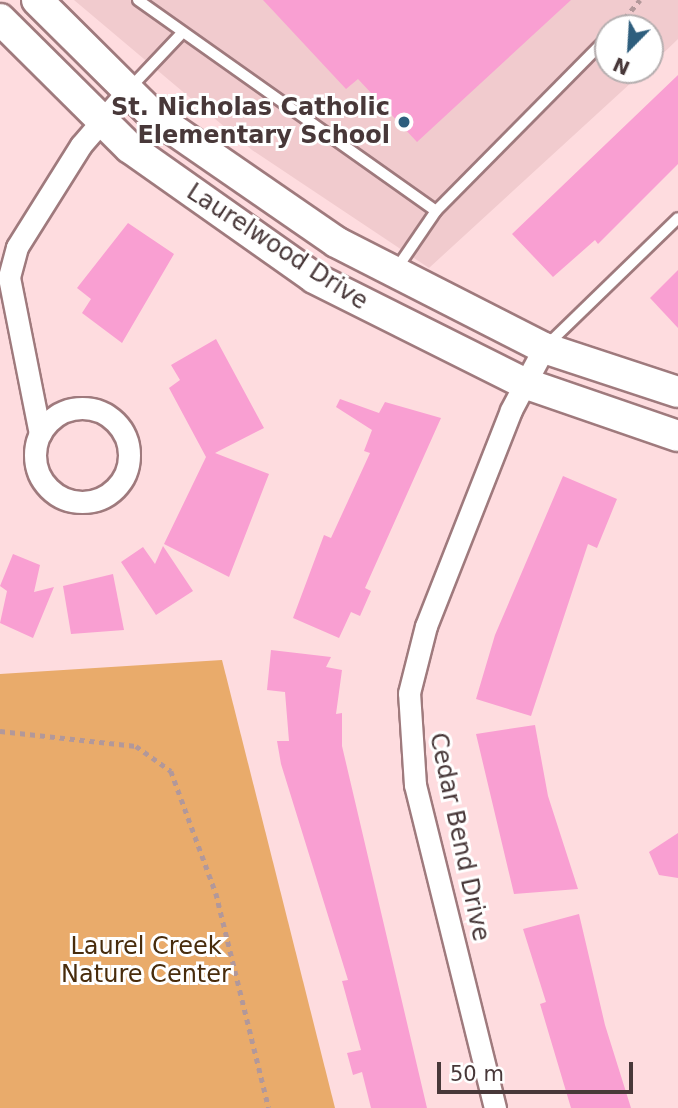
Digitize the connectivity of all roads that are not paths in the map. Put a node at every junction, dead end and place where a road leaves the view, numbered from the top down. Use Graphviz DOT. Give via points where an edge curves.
graph roads {
  1 [pos="37,0"];
  2 [pos="138,0"];
  3 [pos="0,19"];
  4 [pos="180,35"];
  5 [pos="594,51"];
  6 [pos="126,93"];
  7 [pos="101,123"];
  8 [pos="436,211"];
  9 [pos="678,218"];
  10 [pos="392,276"];
  11 [pos="544,348"];
  12 [pos="524,383"];
  13 [pos="678,392"];
  14 [pos="40,434"];
  15 [pos="678,436"];
  16 [pos="495,1108"];
  1 -- 6 [label="street, Laurelwood Drive"];
  2 -- 4 [label="lane"];
  3 -- 7 [label="street, Laurelwood Drive"];
  4 -- 6 [label="lane"];
  4 -- 8 [label="lane"];
  5 -- 8 [label="lane"];
  6 -- 7 [label="street"];
  6 -- 10 [label="street, Laurelwood Drive" via="206,156"];
  7 -- 12 [label="street, Laurelwood Drive" via="314,278"];
  7 -- 14 [label="street" via="17,247 9,277"];
  8 -- 10 [label="lane"];
  9 -- 11 [label="lane"];
  10 -- 11 [label="street, Laurelwood Drive"];
  11 -- 12 [label="street, Cedar Bend Drive"];
  11 -- 13 [label="street, Laurelwood Drive"];
  12 -- 15 [label="street, Laurelwood Drive"];
  12 -- 16 [label="street, Cedar Bend Drive" via="426,626 407,723 415,785"];
  14 -- 14 [label="street" via="36,463 42,480 62,498 84,502 106,496 127,473 125,433 101,411 71,409"];
}
